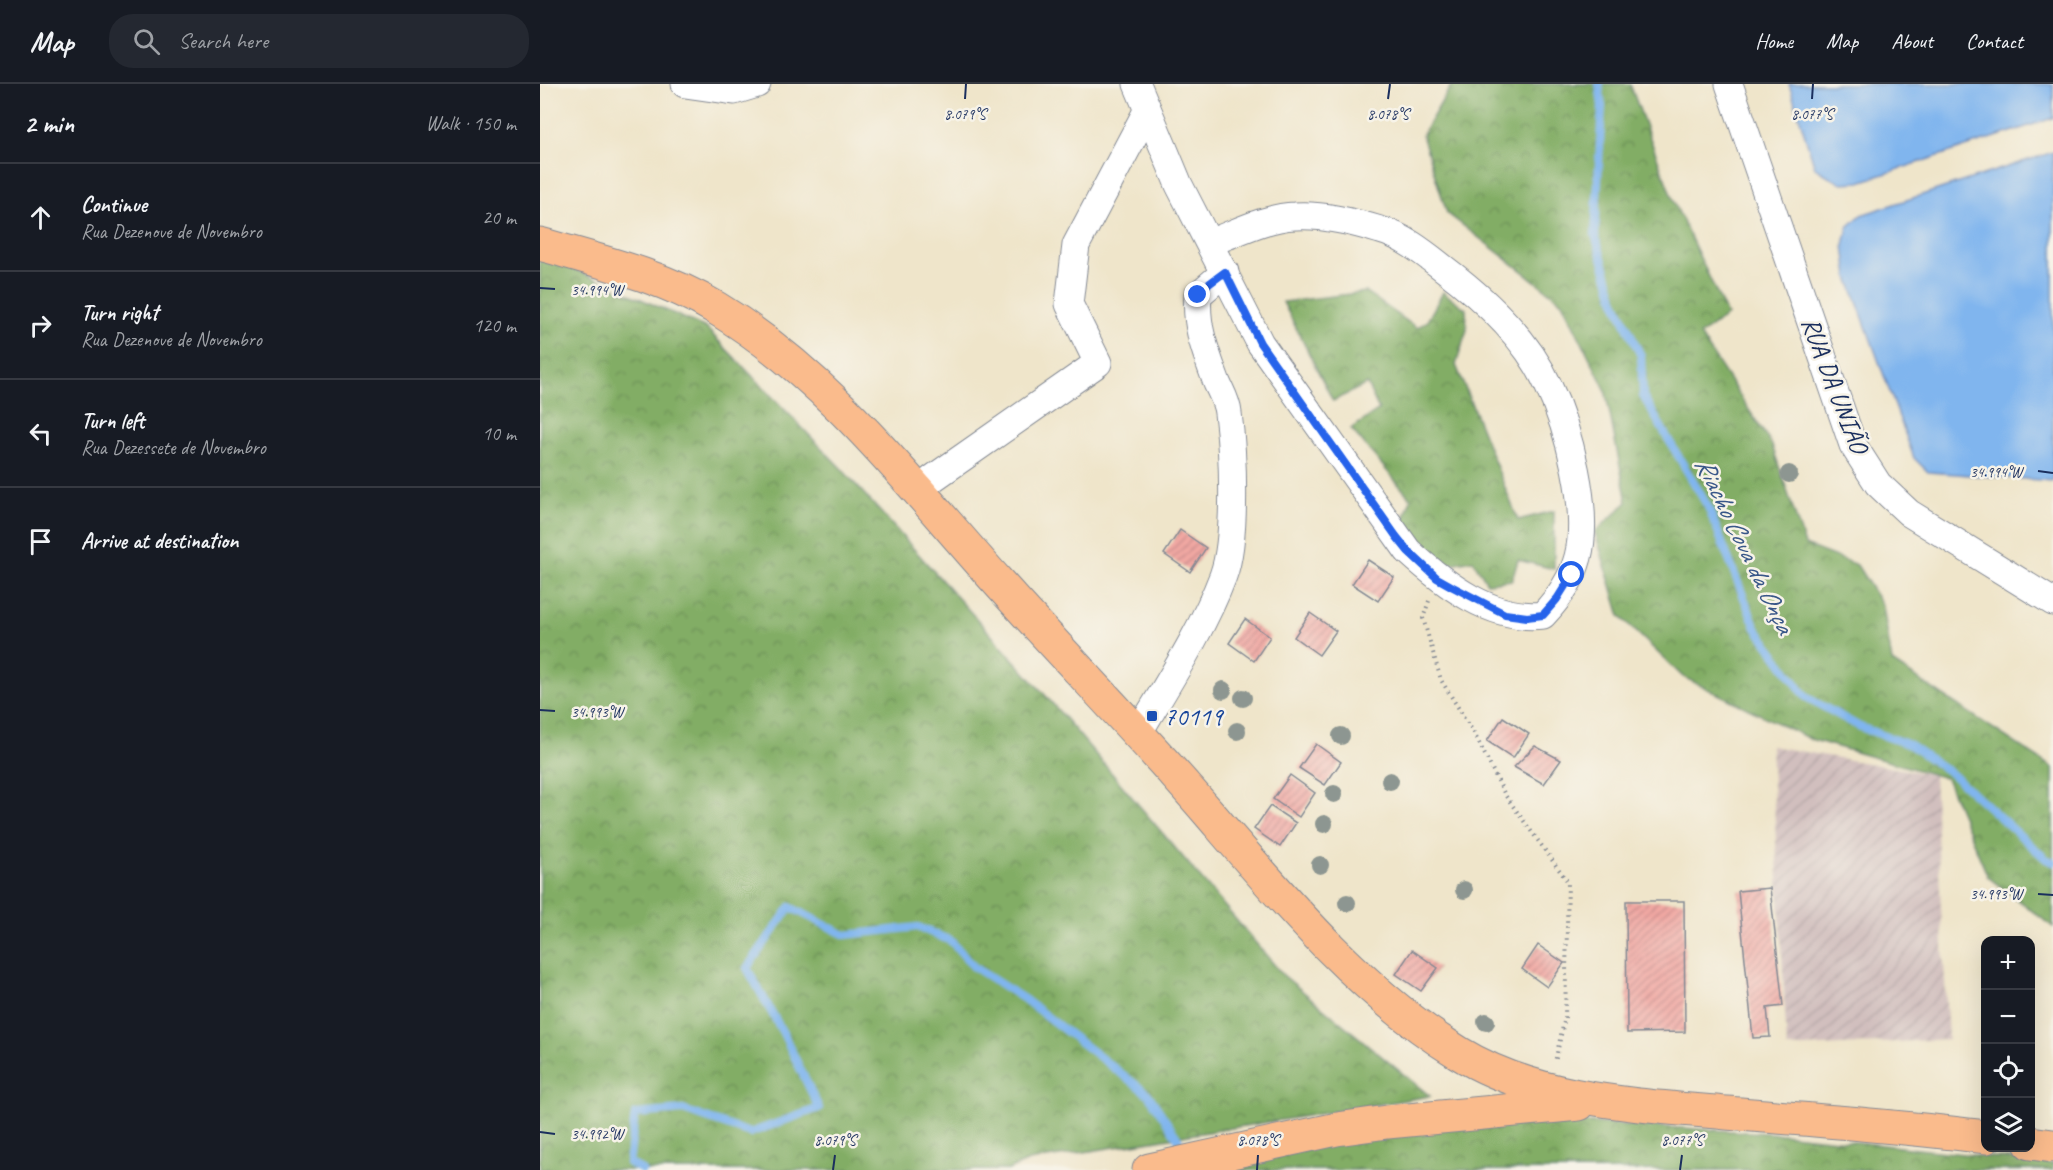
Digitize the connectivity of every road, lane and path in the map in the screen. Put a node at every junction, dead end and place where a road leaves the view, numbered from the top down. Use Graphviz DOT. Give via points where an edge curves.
graph roads {
  1 [pos="1137,84"];
  2 [pos="1729,84"];
  3 [pos="696,85"];
  4 [pos="741,86"];
  5 [pos="1147,111"];
  6 [pos="1209,243"];
  7 [pos="540,244"];
  8 [pos="1225,272"];
  9 [pos="932,479"];
  10 [pos="1437,578"];
  11 [pos="2053,602"];
  12 [pos="1139,732"];
  13 [pos="1550,1089"];
  14 [pos="1601,1102"];
  15 [pos="1981,1137"];
  16 [pos="2035,1144"];
  17 [pos="2053,1146"];
  18 [pos="1149,1170"];
  1 -- 5 [label="street"];
  2 -- 11 [label="street, RUA DA UNIÃO" via="1854,445 1878,484 1910,513"];
  3 -- 4 [label="street"];
  5 -- 6 [label="street"];
  5 -- 9 [label="street" via="1076,245 1069,303 1098,363"];
  6 -- 8 [label="street"];
  6 -- 10 [label="street" via="1272,220 1295,216 1383,230 1421,250 1485,302 1525,348 1548,383 1565,430 1579,494 1581,526 1572,575 1543,615 1527,617 1505,614"];
  7 -- 12 [label="highway" via="635,271 703,301 780,350 834,399 1067,660"];
  8 -- 10 [label="street" via="1260,343 1396,536"];
  8 -- 12 [label="street" via="1198,295 1197,314 1206,354 1228,410 1232,513 1224,574 1178,666"];
  10 -- 13 [label="path" via="1423,618 1441,680 1506,795 1568,882 1565,1017"];
  12 -- 13 [label="highway" via="1280,896 1353,970 1461,1054 1520,1081"];
  13 -- 14 [label="highway"];
  14 -- 15 [label="highway"];
  14 -- 18 [label="highway" via="1337,1129"];
  16 -- 17 [label="highway"];
}
